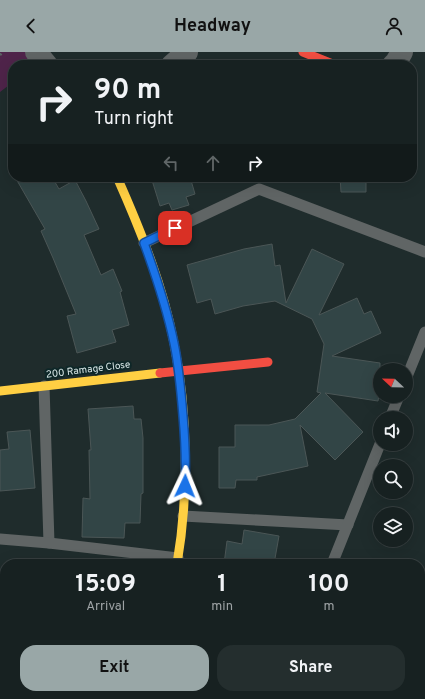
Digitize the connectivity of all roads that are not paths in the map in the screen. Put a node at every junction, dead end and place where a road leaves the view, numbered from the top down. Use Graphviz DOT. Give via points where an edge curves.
graph roads {
  1 [pos="36,52"];
  2 [pos="187,52"];
  3 [pos="303,52"];
  4 [pos="42,60"];
  5 [pos="178,60"];
  6 [pos="323,60"];
  7 [pos="119,182"];
  8 [pos="144,243"];
  9 [pos="425,252"];
  10 [pos="425,332"];
  11 [pos="268,362"];
  12 [pos="413,363"];
  13 [pos="179,371"];
  14 [pos="44,386"];
  15 [pos="0,391"];
  16 [pos="377,451"];
  17 [pos="183,516"];
  18 [pos="348,524"];
  19 [pos="0,539"];
  20 [pos="49,543"];
  21 [pos="164,559"];
  22 [pos="178,559"];
  23 [pos="334,559"];
  1 -- 4 [label="street"];
  2 -- 5 [label="street"];
  3 -- 6 [label="street"];
  7 -- 8 [label="street"];
  8 -- 9 [label="lane" via="260,189"];
  8 -- 13 [label="street" via="167,316"];
  10 -- 12 [label="lane"];
  11 -- 13 [label="street, 200 Ramage Close"];
  13 -- 14 [label="street, 200 Ramage Close"];
  13 -- 17 [label="street" via="186,464"];
  14 -- 15 [label="street, 200 Ramage Close"];
  14 -- 20 [label="lane"];
  16 -- 18 [label="lane"];
  17 -- 18 [label="lane"];
  17 -- 22 [label="street"];
  18 -- 23 [label="lane"];
  19 -- 20 [label="lane"];
  20 -- 21 [label="lane"];
}
